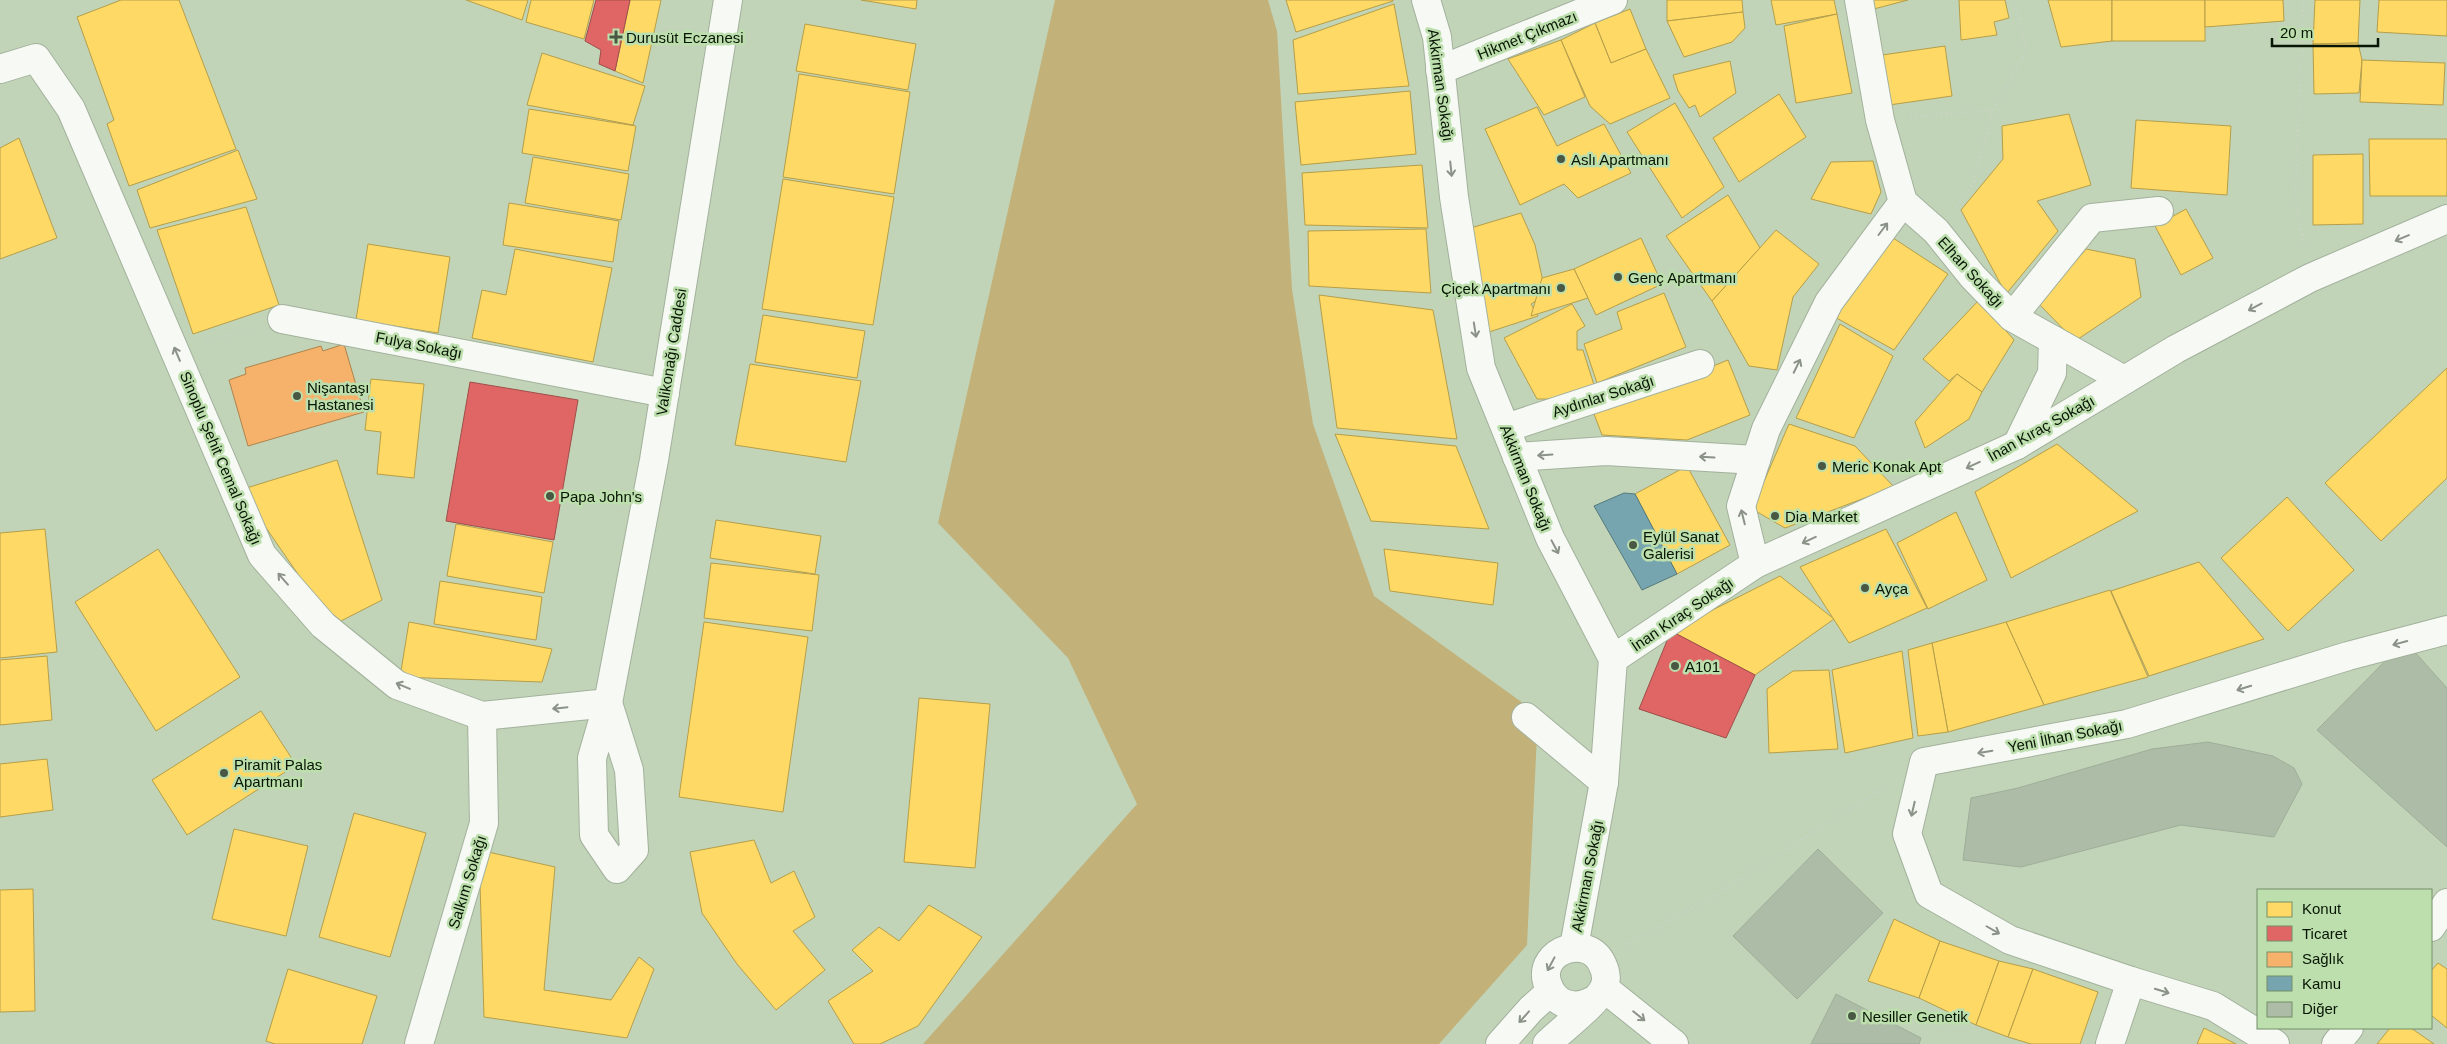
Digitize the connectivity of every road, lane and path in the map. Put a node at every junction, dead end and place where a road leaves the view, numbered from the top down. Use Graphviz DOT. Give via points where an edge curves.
graph roads {
  1 [pos="728,0"];
  2 [pos="1426,0"];
  3 [pos="1613,0"];
  4 [pos="1859,0"];
  5 [pos="2014,0"];
  6 [pos="2304,0"];
  7 [pos="0,69"];
  8 [pos="1440,70"];
  9 [pos="1993,110"];
  10 [pos="1880,120"];
  11 [pos="1904,202"];
  12 [pos="2159,211"];
  13 [pos="2447,219"];
  14 [pos="1936,231"];
  15 [pos="2310,278"];
  16 [pos="2012,317"];
  17 [pos="282,319"];
  18 [pos="2053,340"];
  19 [pos="176,351"];
  20 [pos="1700,364"];
  21 [pos="2124,380"];
  22 [pos="665,393"];
  23 [pos="1506,428"];
  24 [pos="2017,445"];
  25 [pos="1517,456"];
  26 [pos="1756,460"];
  27 [pos="1755,564"];
  28 [pos="2447,630"];
  29 [pos="1613,659"];
  30 [pos="608,703"];
  31 [pos="482,716"];
  32 [pos="1526,717"];
  33 [pos="1924,762"];
  34 [pos="1604,782"];
  35 [pos="1574,947"];
  36 [pos="1601,959"];
  37 [pos="2131,981"];
  38 [pos="1550,992"];
  39 [pos="1599,994"];
  40 [pos="2348,1029"];
  41 [pos="418,1044"];
  42 [pos="1500,1044"];
  43 [pos="1547,1044"];
  44 [pos="1674,1044"];
  45 [pos="2110,1044"];
  46 [pos="2275,1044"];
  47 [pos="2336,1044"];
  1 -- 22 [label="street, Valikonağı Caddesi"];
  2 -- 8 [label="street, Akkirman Sokağı" via="1436,37"];
  3 -- 8 [label="street, Hikmet Çıkmazı"];
  4 -- 10 [label="street"];
  5 -- 9 [label="path, Elhan Sokağı" via="2026,51"];
  6 -- 15 [label="path" via="2295,195"];
  7 -- 19 [label="street, Sinoplu Şehit Cemal Sokağı" via="36,58 71,109"];
  8 -- 23 [label="street, Akkirman Sokağı, one-way" via="1454,197 1481,368"];
  9 -- 10 [label="path"];
  9 -- 14 [label="path, Elhan Sokağı" via="1973,184"];
  10 -- 11 [label="street"];
  11 -- 14 [label="street"];
  26 -- 11 [label="street, one-way" via="1766,429 1829,302"];
  12 -- 16 [label="street" via="2092,218"];
  13 -- 15 [label="street, İnan Kıraç Sokağı, one-way"];
  14 -- 16 [label="street, Elhan Sokağı"];
  15 -- 21 [label="street, İnan Kıraç Sokağı, one-way"];
  16 -- 18 [label="street, Elhan Sokağı"];
  17 -- 19 [label="path"];
  17 -- 22 [label="street, Fulya Sokağı"];
  18 -- 21 [label="street, Elhan Sokağı"];
  18 -- 24 [label="street" via="2052,373"];
  31 -- 19 [label="street, Sinoplu Şehit Cemal Sokağı, one-way" via="397,685 322,624 262,555"];
  20 -- 23 [label="street, Aydınlar Sokağı"];
  21 -- 24 [label="street, İnan Kıraç Sokağı"];
  22 -- 30 [label="street, Valikonağı Caddesi"];
  23 -- 25 [label="street, Akkirman Sokağı"];
  24 -- 27 [label="street, İnan Kıraç Sokağı, one-way"];
  26 -- 25 [label="street, one-way" via="1606,451"];
  25 -- 29 [label="street, Akkirman Sokağı, one-way" via="1550,538"];
  27 -- 26 [label="street, one-way" via="1740,506"];
  27 -- 29 [label="street, İnan Kıraç Sokağı"];
  28 -- 33 [label="street, Yeni İlhan Sokağı, one-way" via="2348,656 2127,724"];
  29 -- 34 [label="street, Akkirman Sokağı"];
  30 -- 30 [label="street, Valikonağı Caddesi" via="592,758 594,835 617,869 634,850 629,770"];
  30 -- 31 [label="street, Sinoplu Şehit Cemal Sokağı, one-way"];
  31 -- 41 [label="street, Salkım Sokağı" via="484,823"];
  32 -- 34 [label="street"];
  33 -- 36 [label="path" via="1710,898"];
  33 -- 37 [label="street, one-way" via="1907,834 1929,894 2010,940"];
  34 -- 35 [label="street, Akkirman Sokağı"];
  35 -- 36 [label="street" via="1589,949"];
  35 -- 38 [label="street, one-way" via="1560,952 1550,963 1546,978"];
  36 -- 39 [label="street" via="1606,973"];
  37 -- 45 [label="street"];
  37 -- 46 [label="street, one-way" via="2213,1006"];
  38 -- 39 [label="street" via="1571,1006 1583,1006"];
  38 -- 42 [label="street, one-way"];
  39 -- 43 [label="street"];
  39 -- 44 [label="street, one-way"];
  40 -- 47 [label="street"];
}
